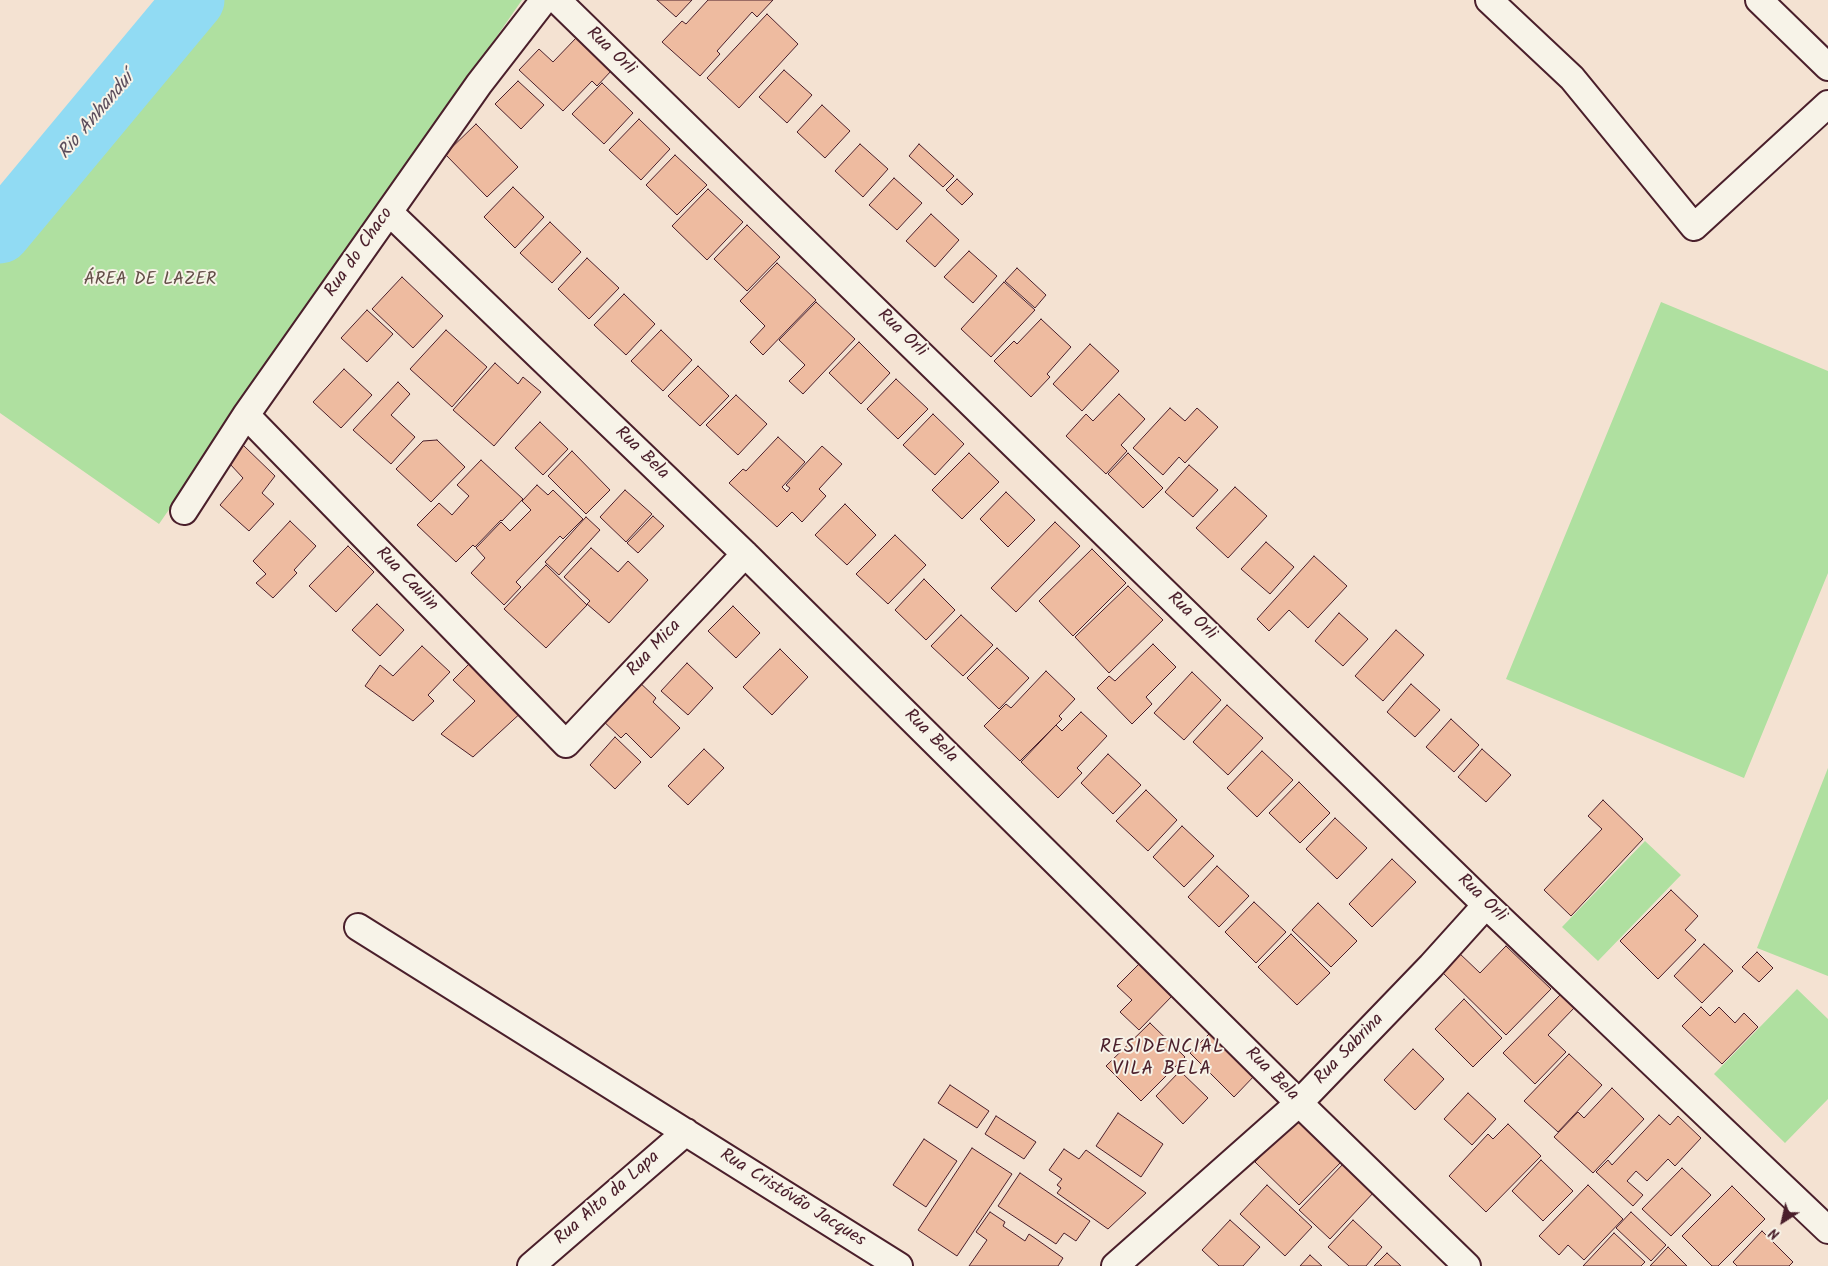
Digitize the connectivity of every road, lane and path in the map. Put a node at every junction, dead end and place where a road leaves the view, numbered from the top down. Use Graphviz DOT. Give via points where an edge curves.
graph roads {
  1 [pos="544,0"];
  2 [pos="557,0"];
  3 [pos="1489,0"];
  4 [pos="1759,0"];
  5 [pos="1828,67"];
  6 [pos="1828,104"];
  7 [pos="389,212"];
  8 [pos="246,415"];
  9 [pos="184,511"];
  10 [pos="745,554"];
  11 [pos="566,744"];
  12 [pos="1486,905"];
  13 [pos="358,927"];
  14 [pos="1299,1102"];
  15 [pos="686,1132"];
  16 [pos="1828,1230"];
  17 [pos="531,1266"];
  18 [pos="899,1266"];
  19 [pos="1115,1266"];
  20 [pos="1467,1266"];
  1 -- 7 [label="street, Rua do Chaco" via="479,84"];
  2 -- 12 [label="street, Rua Orli"];
  3 -- 6 [label="street" via="1572,78 1694,227"];
  4 -- 5 [label="street"];
  7 -- 8 [label="street, Rua do Chaco"];
  7 -- 10 [label="street, Rua Bela"];
  8 -- 9 [label="street, Rua do Chaco"];
  8 -- 11 [label="street, Rua Caulin"];
  10 -- 11 [label="street, Rua Mica"];
  10 -- 14 [label="street, Rua Bela"];
  12 -- 14 [label="street, Rua Sabrina"];
  12 -- 16 [label="street, Rua Orli"];
  13 -- 15 [label="street, Rua Cristóvão Jacques"];
  14 -- 19 [label="street, Rua Sabrina"];
  14 -- 20 [label="street, Rua Bela"];
  15 -- 17 [label="street, Rua Alto da Lapa"];
  15 -- 18 [label="street, Rua Cristóvão Jacques"];
}
